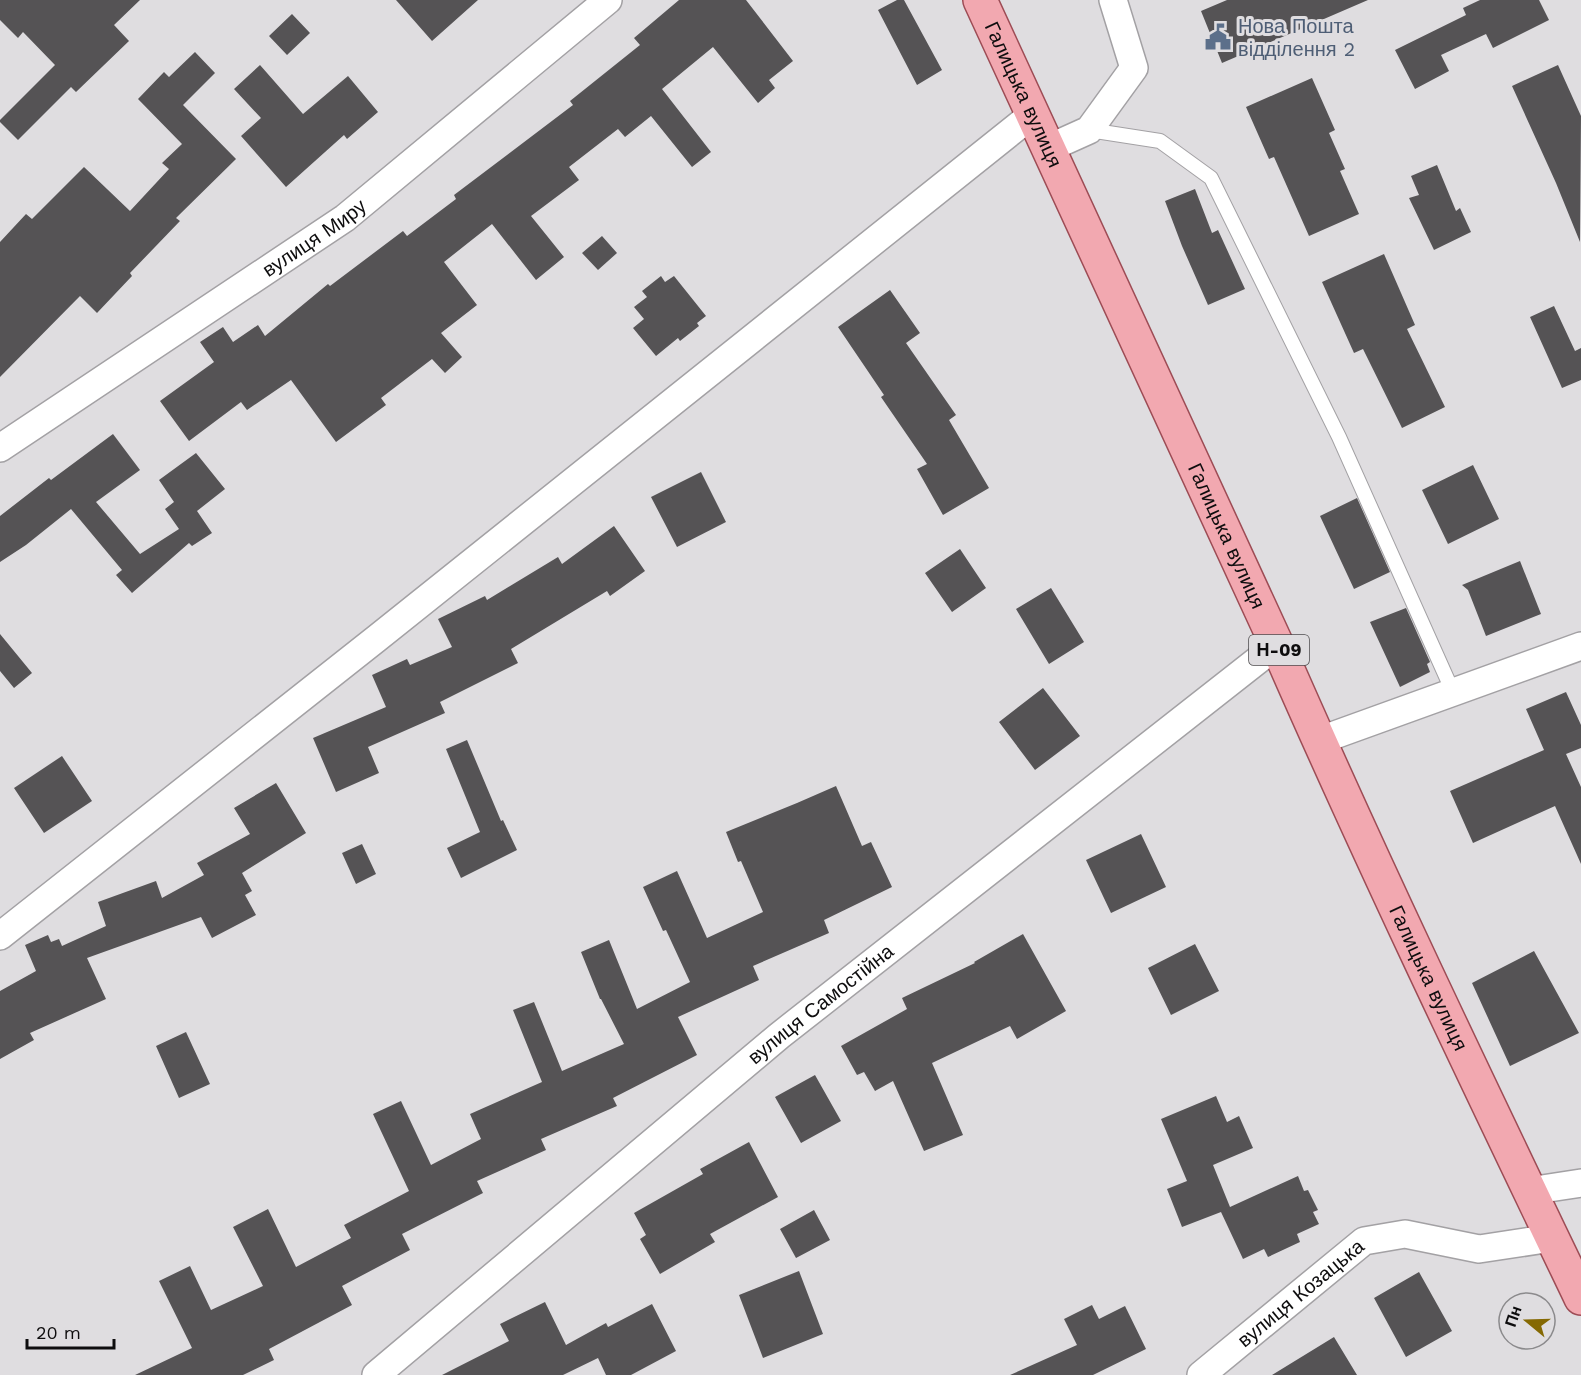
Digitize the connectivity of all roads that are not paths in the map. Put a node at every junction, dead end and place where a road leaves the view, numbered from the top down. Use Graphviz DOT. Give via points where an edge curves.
graph roads {
  1 [pos="608,0"];
  2 [pos="980,0"];
  3 [pos="1113,0"];
  4 [pos="1033,114"];
  5 [pos="1089,130"];
  6 [pos="1049,148"];
  7 [pos="0,448"];
  8 [pos="1277,645"];
  9 [pos="1581,646"];
  10 [pos="1453,692"];
  11 [pos="1318,741"];
  12 [pos="0,936"];
  13 [pos="1581,1184"];
  14 [pos="1529,1191"];
  15 [pos="1552,1238"];
  16 [pos="1581,1298"];
  17 [pos="376,1375"];
  18 [pos="1201,1375"];
  1 -- 7 [label="street, вулиця Миру" via="345,218"];
  2 -- 4 [label="main road, Галицька вулиця / Н-09"];
  3 -- 5 [label="street" via="1134,68"];
  4 -- 6 [label="main road, Галицька вулиця / Н-09"];
  4 -- 12 [label="street"];
  5 -- 6 [label="street"];
  5 -- 10 [label="lane" via="1160,141 1212,178 1339,437"];
  6 -- 8 [label="main road, Галицька вулиця / Н-09"];
  8 -- 11 [label="main road, Галицька вулиця / Н-09"];
  8 -- 17 [label="street, вулиця Самостійна" via="778,1036"];
  9 -- 10 [label="street"];
  10 -- 11 [label="street"];
  11 -- 14 [label="main road, Галицька вулиця / Н-09"];
  13 -- 14 [label="street"];
  14 -- 15 [label="main road, Галицька вулиця / Н-09"];
  15 -- 16 [label="main road, Галицька вулиця / Н-09"];
  15 -- 18 [label="street, вулиця Козацька" via="1479,1249 1405,1234 1364,1241"];
}
